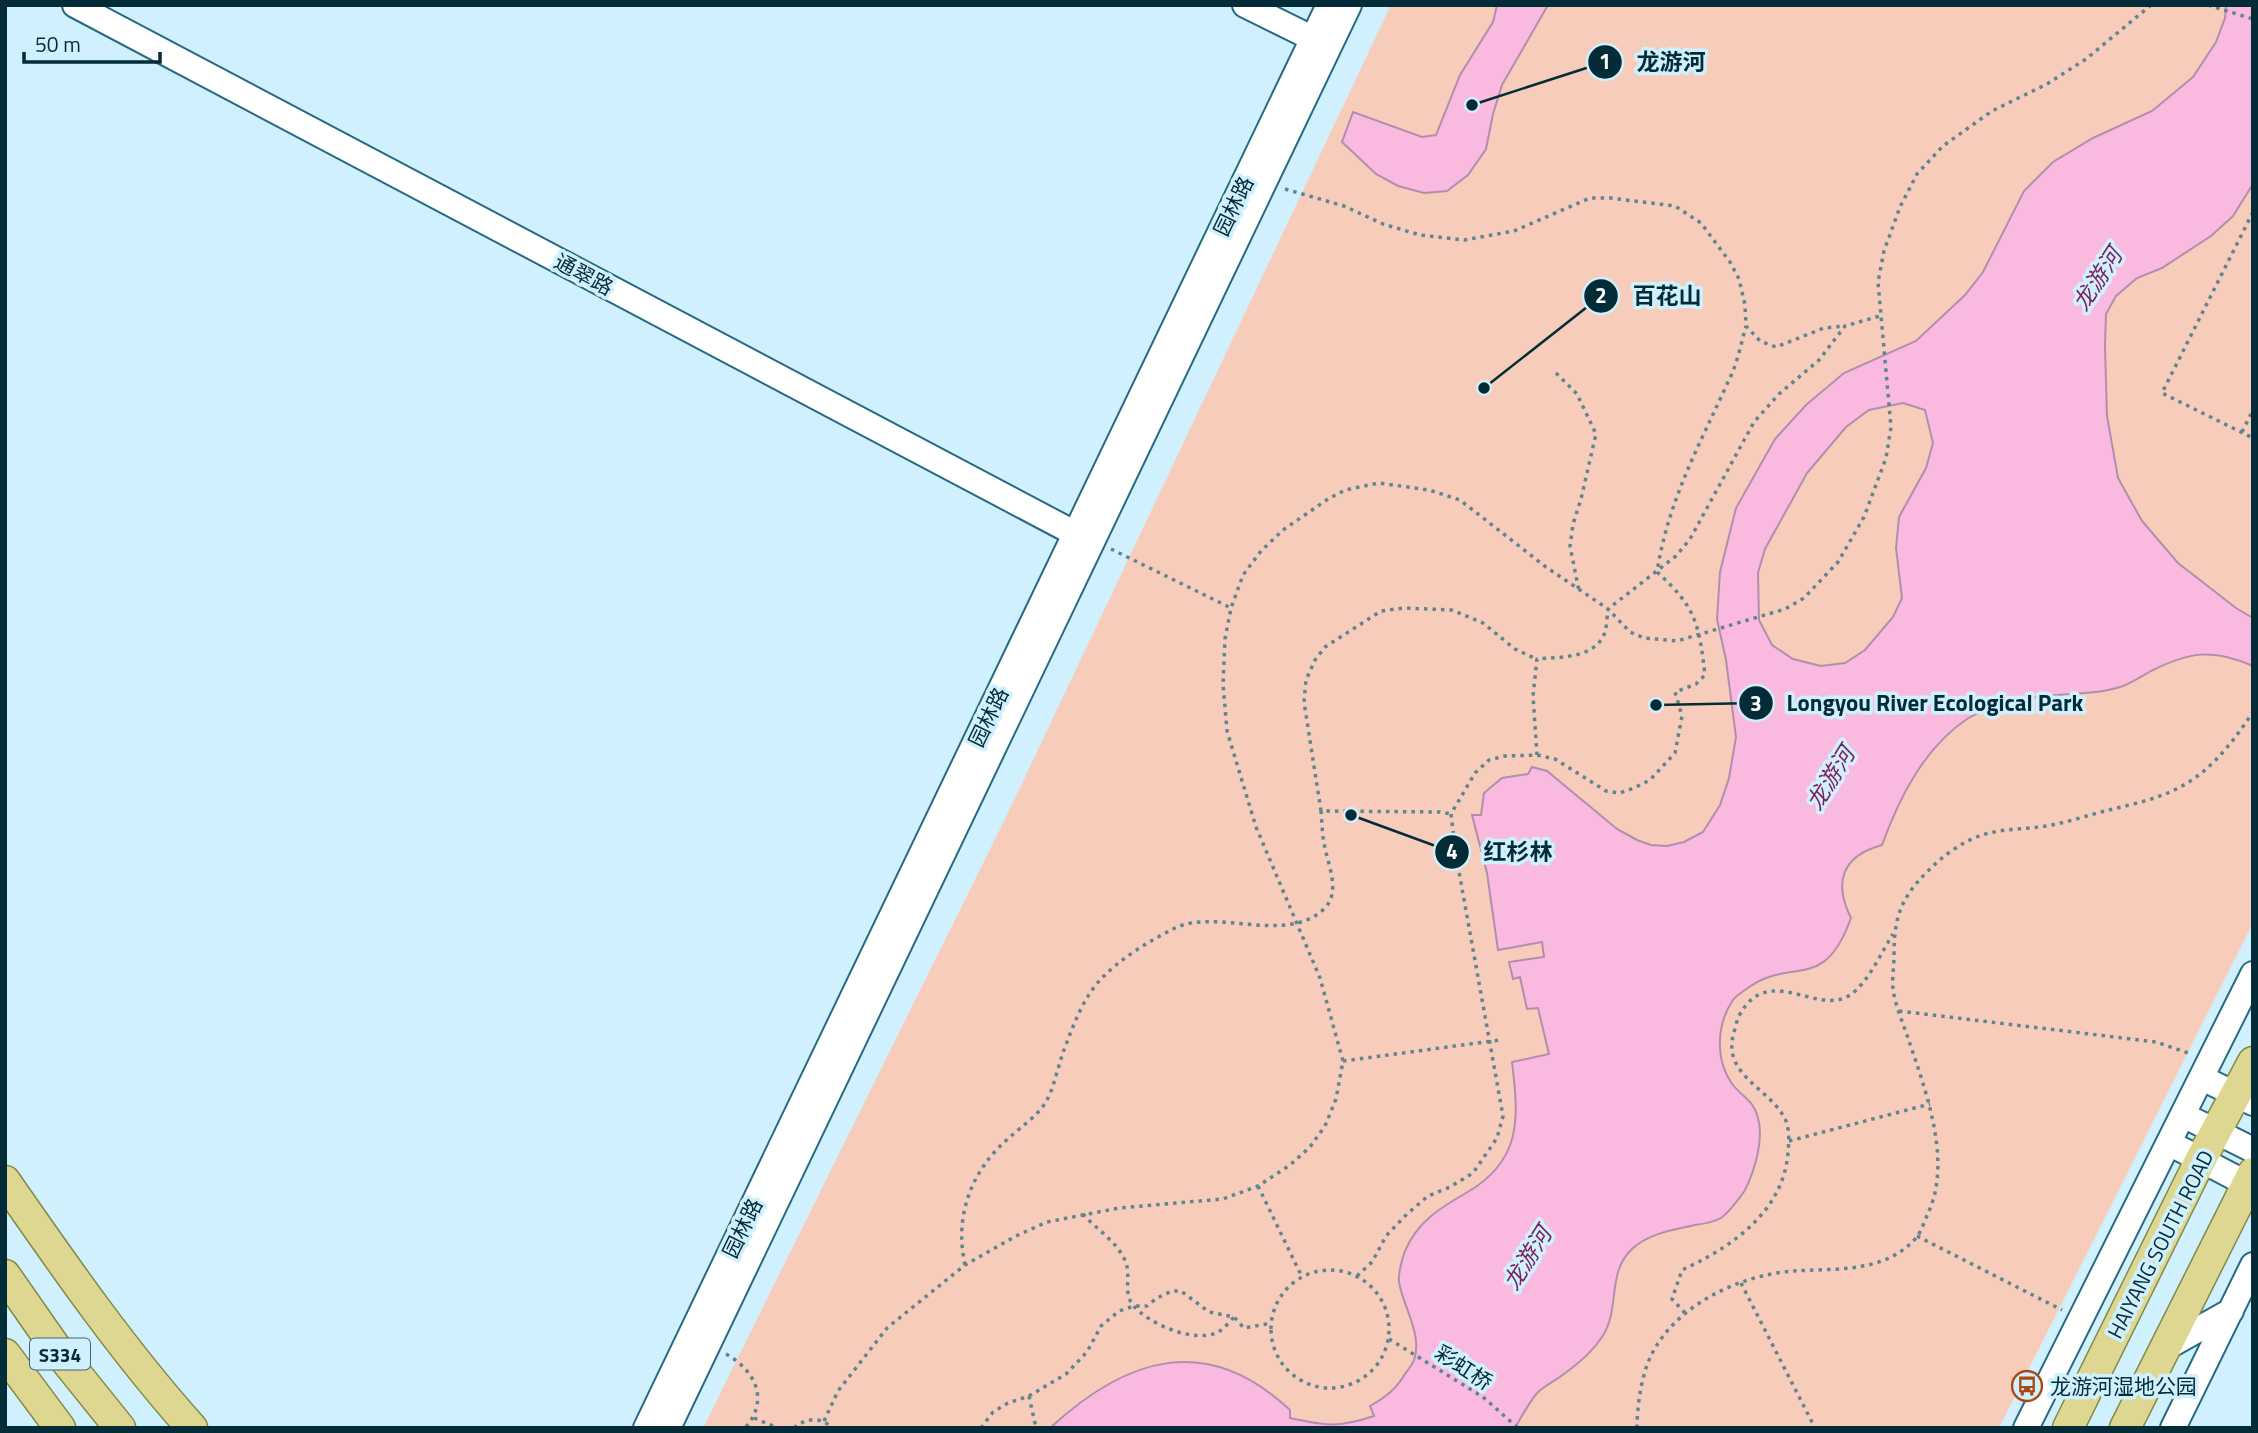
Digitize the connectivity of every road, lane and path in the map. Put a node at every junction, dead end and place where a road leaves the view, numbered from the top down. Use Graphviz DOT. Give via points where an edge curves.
graph roads {
  1 [pos="75,5"];
  2 [pos="1245,5"];
  3 [pos="1329,5"];
  4 [pos="1349,5"];
  5 [pos="2151,5"];
  6 [pos="2208,5"];
  7 [pos="2253,19"];
  8 [pos="1322,42"];
  9 [pos="1264,183"];
  10 [pos="2253,212"];
  11 [pos="1880,316"];
  12 [pos="1746,326"];
  13 [pos="1845,326"];
  14 [pos="1556,373"];
  15 [pos="2253,410"];
  16 [pos="2242,432"];
  17 [pos="2253,438"];
  18 [pos="1085,537"];
  19 [pos="1657,572"];
  20 [pos="1579,592"];
  21 [pos="1231,608"];
  22 [pos="1608,609"];
  23 [pos="1700,634"];
  24 [pos="1537,659"];
  25 [pos="2253,712"];
  26 [pos="1537,755"];
  27 [pos="1321,811"];
  28 [pos="1451,814"];
  29 [pos="1297,923"];
  30 [pos="1894,933"];
  31 [pos="2253,974"];
  32 [pos="1899,1011"];
  33 [pos="1500,1040"];
  34 [pos="1490,1042"];
  35 [pos="2211,1061"];
  36 [pos="1343,1062"];
  37 [pos="2253,1062"];
  38 [pos="2244,1099"];
  39 [pos="1930,1104"];
  40 [pos="2183,1115"];
  41 [pos="2217,1132"];
  42 [pos="1789,1141"];
  43 [pos="2169,1143"];
  44 [pos="2253,1150"];
  45 [pos="2201,1159"];
  46 [pos="5,1181"];
  47 [pos="2251,1181"];
  48 [pos="1258,1186"];
  49 [pos="1083,1214"];
  50 [pos="1917,1236"];
  51 [pos="965,1265"];
  52 [pos="2253,1265"];
  53 [pos="5,1275"];
  54 [pos="1357,1276"];
  55 [pos="1302,1277"];
  56 [pos="1741,1282"];
  57 [pos="2253,1297"];
  58 [pos="1134,1306"];
  59 [pos="2230,1311"];
  60 [pos="1685,1313"];
  61 [pos="1234,1317"];
  62 [pos="2079,1319"];
  63 [pos="1272,1323"];
  64 [pos="1389,1339"];
  65 [pos="709,1344"];
  66 [pos="2167,1347"];
  67 [pos="5,1354"];
  68 [pos="1029,1396"];
  69 [pos="753,1418"];
  70 [pos="824,1421"];
  71 [pos="2133,1422"];
  72 [pos="60,1428"];
  73 [pos="120,1428"];
  74 [pos="192,1428"];
  75 [pos="646,1428"];
  76 [pos="668,1428"];
  77 [pos="745,1428"];
  78 [pos="778,1428"];
  79 [pos="794,1428"];
  80 [pos="832,1428"];
  81 [pos="981,1428"];
  82 [pos="1037,1428"];
  83 [pos="1518,1428"];
  84 [pos="1637,1428"];
  85 [pos="1815,1428"];
  86 [pos="2026,1428"];
  87 [pos="2068,1428"];
  88 [pos="2173,1428"];
  1 -- 18 [label="street, 通翠路"];
  2 -- 8 [label="street"];
  3 -- 8 [label="street, 园林路"];
  4 -- 8 [label="street, 园林路"];
  5 -- 11 [label="path" via="2086,59 1992,111 1943,146 1917,174 1884,251 1878,282"];
  6 -- 7 [label="path"];
  8 -- 9 [label="street, 园林路"];
  8 -- 18 [label="street, 园林路"];
  9 -- 12 [label="path" via="1420,235 1464,240 1514,231 1590,198 1675,206 1701,223 1730,261 1739,279"];
  9 -- 18 [label="street, 园林路"];
  10 -- 16 [label="path" via="2162,393"];
  11 -- 13 [label="path"];
  11 -- 23 [label="path" via="1891,428 1886,458 1852,542 1804,598 1785,609"];
  12 -- 13 [label="path" via="1760,341 1776,347 1824,328"];
  12 -- 19 [label="path" via="1730,380 1685,474 1662,538"];
  13 -- 19 [label="path" via="1819,360 1754,422 1690,539"];
  14 -- 20 [label="path" via="1577,394 1596,435 1570,546"];
  15 -- 16 [label="path"];
  16 -- 17 [label="path"];
  18 -- 21 [label="path"];
  18 -- 65 [label="street, 园林路"];
  18 -- 75 [label="street, 园林路"];
  19 -- 22 [label="path"];
  19 -- 23 [label="path" via="1695,616"];
  20 -- 21 [label="path" via="1460,500 1379,483 1345,490 1283,530 1243,575"];
  20 -- 22 [label="path"];
  21 -- 29 [label="path" via="1223,684 1227,731 1256,827"];
  22 -- 23 [label="path" via="1630,632 1644,638 1677,641"];
  22 -- 24 [label="path" via="1605,632 1587,652"];
  23 -- 26 [label="path" via="1705,675 1675,692 1682,716 1675,753 1650,780 1620,793 1606,791 1555,759"];
  24 -- 26 [label="path" via="1533,696"];
  24 -- 27 [label="path" via="1515,649 1483,623 1452,610 1381,611 1334,641 1315,660 1306,680 1304,702"];
  25 -- 30 [label="path" via="2218,758 2183,786 2055,825 1990,832 1963,843 1911,890 1897,913"];
  26 -- 28 [label="path" via="1489,760"];
  27 -- 28 [label="path"];
  27 -- 29 [label="path" via="1332,896 1325,908"];
  28 -- 34 [label="path"];
  29 -- 36 [label="path" via="1320,978"];
  29 -- 51 [label="path" via="1178,926 1129,955 1100,980 1071,1031 1046,1102 991,1156 968,1198 960,1243"];
  30 -- 32 [label="path" via="1893,990"];
  30 -- 42 [label="path" via="1864,982 1848,997 1824,1000 1767,991 1751,999 1738,1017 1731,1047 1740,1072 1774,1101 1786,1120"];
  31 -- 35 [label="street"];
  32 -- 35 [label="path" via="2156,1042"];
  32 -- 39 [label="path"];
  33 -- 34 [label="path"];
  34 -- 36 [label="path"];
  34 -- 54 [label="path" via="1503,1116 1497,1138 1473,1173 1428,1196 1407,1214"];
  35 -- 37 [label="street"];
  35 -- 38 [label="street"];
  35 -- 40 [label="street"];
  36 -- 48 [label="path" via="1325,1126 1290,1166"];
  37 -- 38 [label="main road, HAIYANG SOUTH ROAD"];
  38 -- 41 [label="main road, HAIYANG SOUTH ROAD"];
  39 -- 42 [label="path"];
  39 -- 50 [label="path" via="1939,1166 1933,1202"];
  40 -- 41 [label="street"];
  40 -- 43 [label="street"];
  41 -- 44 [label="street"];
  41 -- 45 [label="main road, HAIYANG SOUTH ROAD"];
  42 -- 60 [label="path" via="1782,1184 1762,1217 1709,1258 1682,1270 1672,1299"];
  43 -- 45 [label="street"];
  43 -- 62 [label="street"];
  45 -- 47 [label="street"];
  45 -- 87 [label="main road, HAIYANG SOUTH ROAD"];
  46 -- 74 [label="main road" via="72,1278"];
  47 -- 66 [label="main road"];
  48 -- 49 [label="path" via="1223,1199"];
  48 -- 55 [label="path"];
  49 -- 51 [label="path" via="1047,1222"];
  49 -- 58 [label="path" via="1126,1263 1128,1294"];
  50 -- 56 [label="path" via="1871,1265 1794,1271"];
  50 -- 62 [label="path"];
  51 -- 70 [label="path" via="887,1328 838,1391"];
  52 -- 59 [label="street"];
  53 -- 73 [label="main road, S334"];
  54 -- 55 [label="path" via="1320,1270"];
  54 -- 64 [label="path" via="1383,1302"];
  55 -- 63 [label="path" via="1276,1304"];
  56 -- 60 [label="path"];
  56 -- 85 [label="path"];
  57 -- 59 [label="street"];
  58 -- 61 [label="path" via="1147,1306 1172,1291 1181,1292 1209,1312"];
  58 -- 61 [label="path" via="1179,1333 1209,1335"];
  58 -- 68 [label="path" via="1101,1326 1087,1352 1066,1374"];
  59 -- 66 [label="street"];
  59 -- 88 [label="street"];
  60 -- 84 [label="path" via="1664,1336 1646,1369"];
  61 -- 63 [label="path" via="1244,1328"];
  62 -- 86 [label="street"];
  63 -- 64 [label="path" via="1273,1342 1294,1375 1312,1385 1332,1388 1369,1374"];
  64 -- 83 [label="path, 彩虹桥" via="1483,1397"];
  65 -- 69 [label="path" via="750,1372 757,1404"];
  65 -- 76 [label="street, 园林路"];
  66 -- 71 [label="main road"];
  67 -- 72 [label="main road, S334"];
  68 -- 81 [label="path" via="993,1412"];
  68 -- 82 [label="path"];
  69 -- 77 [label="path"];
  69 -- 78 [label="path"];
  70 -- 79 [label="path" via="809,1419"];
  70 -- 80 [label="path"];
}
